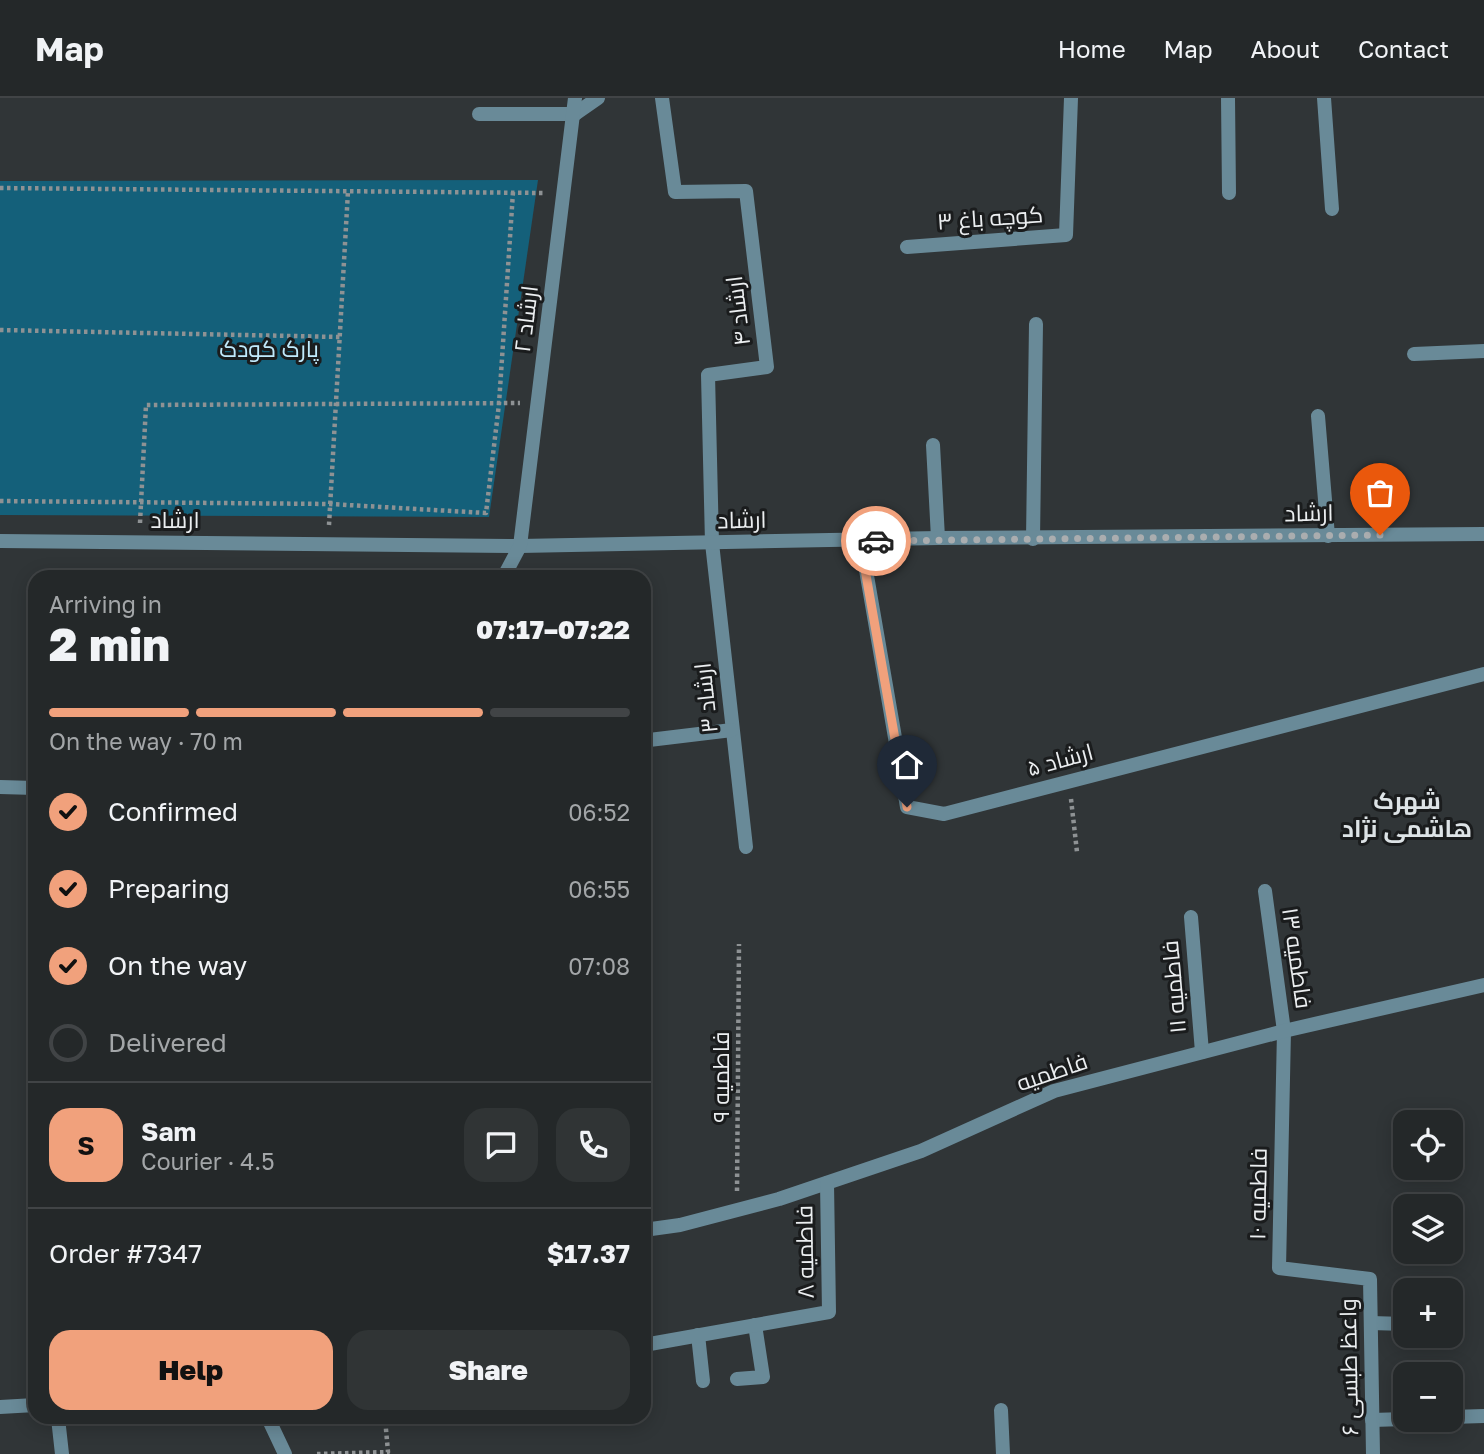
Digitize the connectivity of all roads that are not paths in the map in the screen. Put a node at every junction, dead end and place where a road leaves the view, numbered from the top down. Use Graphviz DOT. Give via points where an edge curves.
graph roads {
  1 [pos="575,98"];
  2 [pos="598,98"];
  3 [pos="662,98"];
  4 [pos="1071,98"];
  5 [pos="1228,98"];
  6 [pos="1324,98"];
  7 [pos="479,114"];
  8 [pos="575,114"];
  9 [pos="1229,192"];
  10 [pos="1332,209"];
  11 [pos="907,247"];
  12 [pos="1036,324"];
  13 [pos="1484,351"];
  14 [pos="1414,354"];
  15 [pos="1318,416"];
  16 [pos="933,445"];
  17 [pos="1484,534"];
  18 [pos="1328,536"];
  19 [pos="938,538"];
  20 [pos="1033,539"];
  21 [pos="0,541"];
  22 [pos="860,541"];
  23 [pos="712,543"];
  24 [pos="520,546"];
  25 [pos="507,570"];
  26 [pos="1484,674"];
  27 [pos="732,730"];
  28 [pos="651,740"];
  29 [pos="0,787"];
  30 [pos="28,788"];
  31 [pos="746,847"];
  32 [pos="1265,891"];
  33 [pos="1191,918"];
  34 [pos="1484,985"];
  35 [pos="1284,1031"];
  36 [pos="1202,1052"];
  37 [pos="827,1183"];
  38 [pos="651,1229"];
  39 [pos="1370,1279"];
  40 [pos="1371,1323"];
  41 [pos="1393,1324"];
  42 [pos="755,1325"];
  43 [pos="698,1335"];
  44 [pos="651,1344"];
  45 [pos="737,1380"];
  46 [pos="703,1381"];
  47 [pos="28,1405"];
  48 [pos="0,1406"];
  49 [pos="1001,1410"];
  50 [pos="1484,1416"];
  51 [pos="1463,1417"];
  52 [pos="1393,1419"];
  53 [pos="1372,1420"];
  54 [pos="59,1424"];
  55 [pos="271,1424"];
  56 [pos="62,1454"];
  57 [pos="285,1454"];
  58 [pos="1003,1454"];
  59 [pos="1373,1454"];
  1 -- 8 [label="street, ارشاد ۲"];
  2 -- 8 [label="street"];
  3 -- 23 [label="street, ارشاد ۴" via="676,192 746,191 767,367 708,375"];
  4 -- 11 [label="street, کوچه باغ ۳" via="1066,235"];
  5 -- 9 [label="street"];
  6 -- 10 [label="street"];
  7 -- 8 [label="street"];
  8 -- 24 [label="street, ارشاد ۲"];
  12 -- 20 [label="street"];
  13 -- 14 [label="street"];
  15 -- 18 [label="street"];
  16 -- 19 [label="street"];
  17 -- 18 [label="street, ارشاد"];
  18 -- 20 [label="street, ارشاد"];
  19 -- 20 [label="street, ارشاد"];
  19 -- 22 [label="street, ارشاد"];
  21 -- 24 [label="street, ارشاد"];
  22 -- 23 [label="street, ارشاد"];
  22 -- 26 [label="street, ارشاد ۵" via="907,807 943,814"];
  23 -- 24 [label="street, ارشاد"];
  23 -- 27 [label="street, ارشاد ۳"];
  24 -- 25 [label="street"];
  27 -- 28 [label="street"];
  27 -- 31 [label="street, ارشاد ۳"];
  29 -- 30 [label="street"];
  32 -- 35 [label="street, فاطمیه ۱۳"];
  33 -- 36 [label="street, فاطمیه ۱۱"];
  34 -- 35 [label="street, فاطمیه"];
  35 -- 36 [label="street, فاطمیه"];
  35 -- 39 [label="street, فاطمیه ۱۰" via="1279,1268"];
  36 -- 37 [label="street, فاطمیه" via="1054,1091 921,1151"];
  37 -- 38 [label="street, فاطمیه"];
  37 -- 42 [label="street, فاطمیه ۸" via="829,1312"];
  39 -- 40 [label="street, واعظ طبسی ۶"];
  40 -- 41 [label="street"];
  40 -- 53 [label="street, واعظ طبسی ۶"];
  42 -- 43 [label="street, فاطمیه ۸"];
  42 -- 45 [label="street" via="763,1377"];
  43 -- 44 [label="street, فاطمیه ۸"];
  43 -- 46 [label="street"];
  47 -- 48 [label="street"];
  49 -- 58 [label="street"];
  50 -- 51 [label="street"];
  52 -- 53 [label="street"];
  53 -- 59 [label="street, واعظ طبسی ۶"];
  54 -- 56 [label="street"];
  55 -- 57 [label="street"];
}
